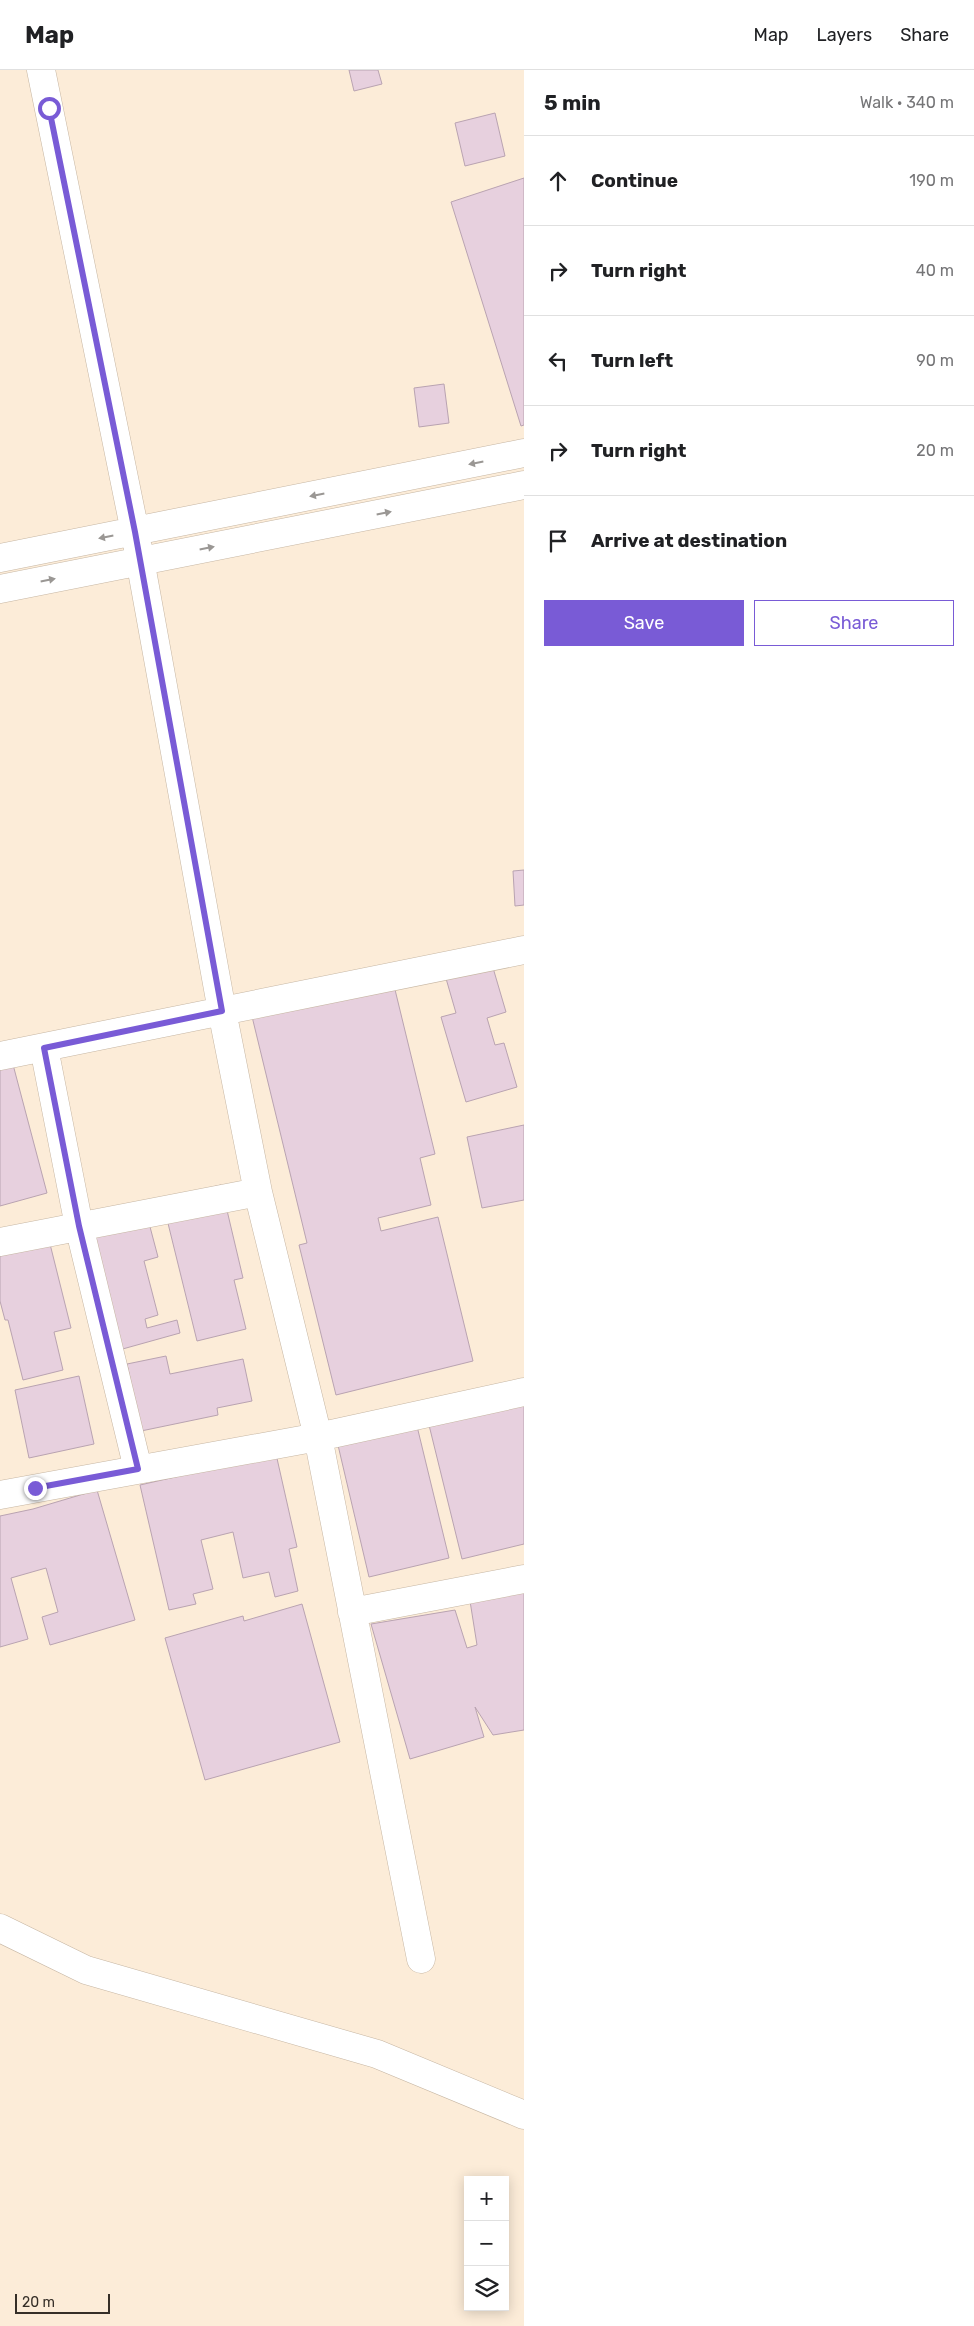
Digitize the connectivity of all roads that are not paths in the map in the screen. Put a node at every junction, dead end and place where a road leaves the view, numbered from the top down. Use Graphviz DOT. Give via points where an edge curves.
graph roads {
  1 [pos="41,70"];
  2 [pos="524,453"];
  3 [pos="524,486"];
  4 [pos="135,532"];
  5 [pos="0,558"];
  6 [pos="140,562"];
  7 [pos="0,589"];
  8 [pos="524,950"];
  9 [pos="222,1011"];
  10 [pos="44,1048"];
  11 [pos="0,1056"];
  12 [pos="258,1192"];
  13 [pos="79,1226"];
  14 [pos="0,1242"];
  15 [pos="524,1392"];
  16 [pos="318,1437"];
  17 [pos="138,1469"];
  18 [pos="0,1495"];
  19 [pos="524,1579"];
  20 [pos="352,1612"];
  21 [pos="0,1928"];
  22 [pos="421,1959"];
  23 [pos="524,2115"];
  1 -- 4 [label="street"];
  2 -- 4 [label="street, one-way"];
  6 -- 3 [label="street, one-way"];
  4 -- 5 [label="street, one-way"];
  4 -- 6 [label="street"];
  7 -- 6 [label="street, one-way"];
  6 -- 9 [label="street"];
  8 -- 9 [label="street"];
  9 -- 10 [label="street"];
  9 -- 12 [label="street"];
  10 -- 11 [label="street"];
  10 -- 13 [label="street"];
  12 -- 13 [label="street"];
  12 -- 16 [label="street"];
  13 -- 14 [label="street"];
  13 -- 17 [label="street"];
  15 -- 16 [label="street"];
  16 -- 17 [label="street"];
  16 -- 20 [label="street"];
  17 -- 18 [label="street"];
  19 -- 20 [label="street"];
  20 -- 22 [label="street"];
  21 -- 23 [label="street" via="86,1970 377,2054"];
}
